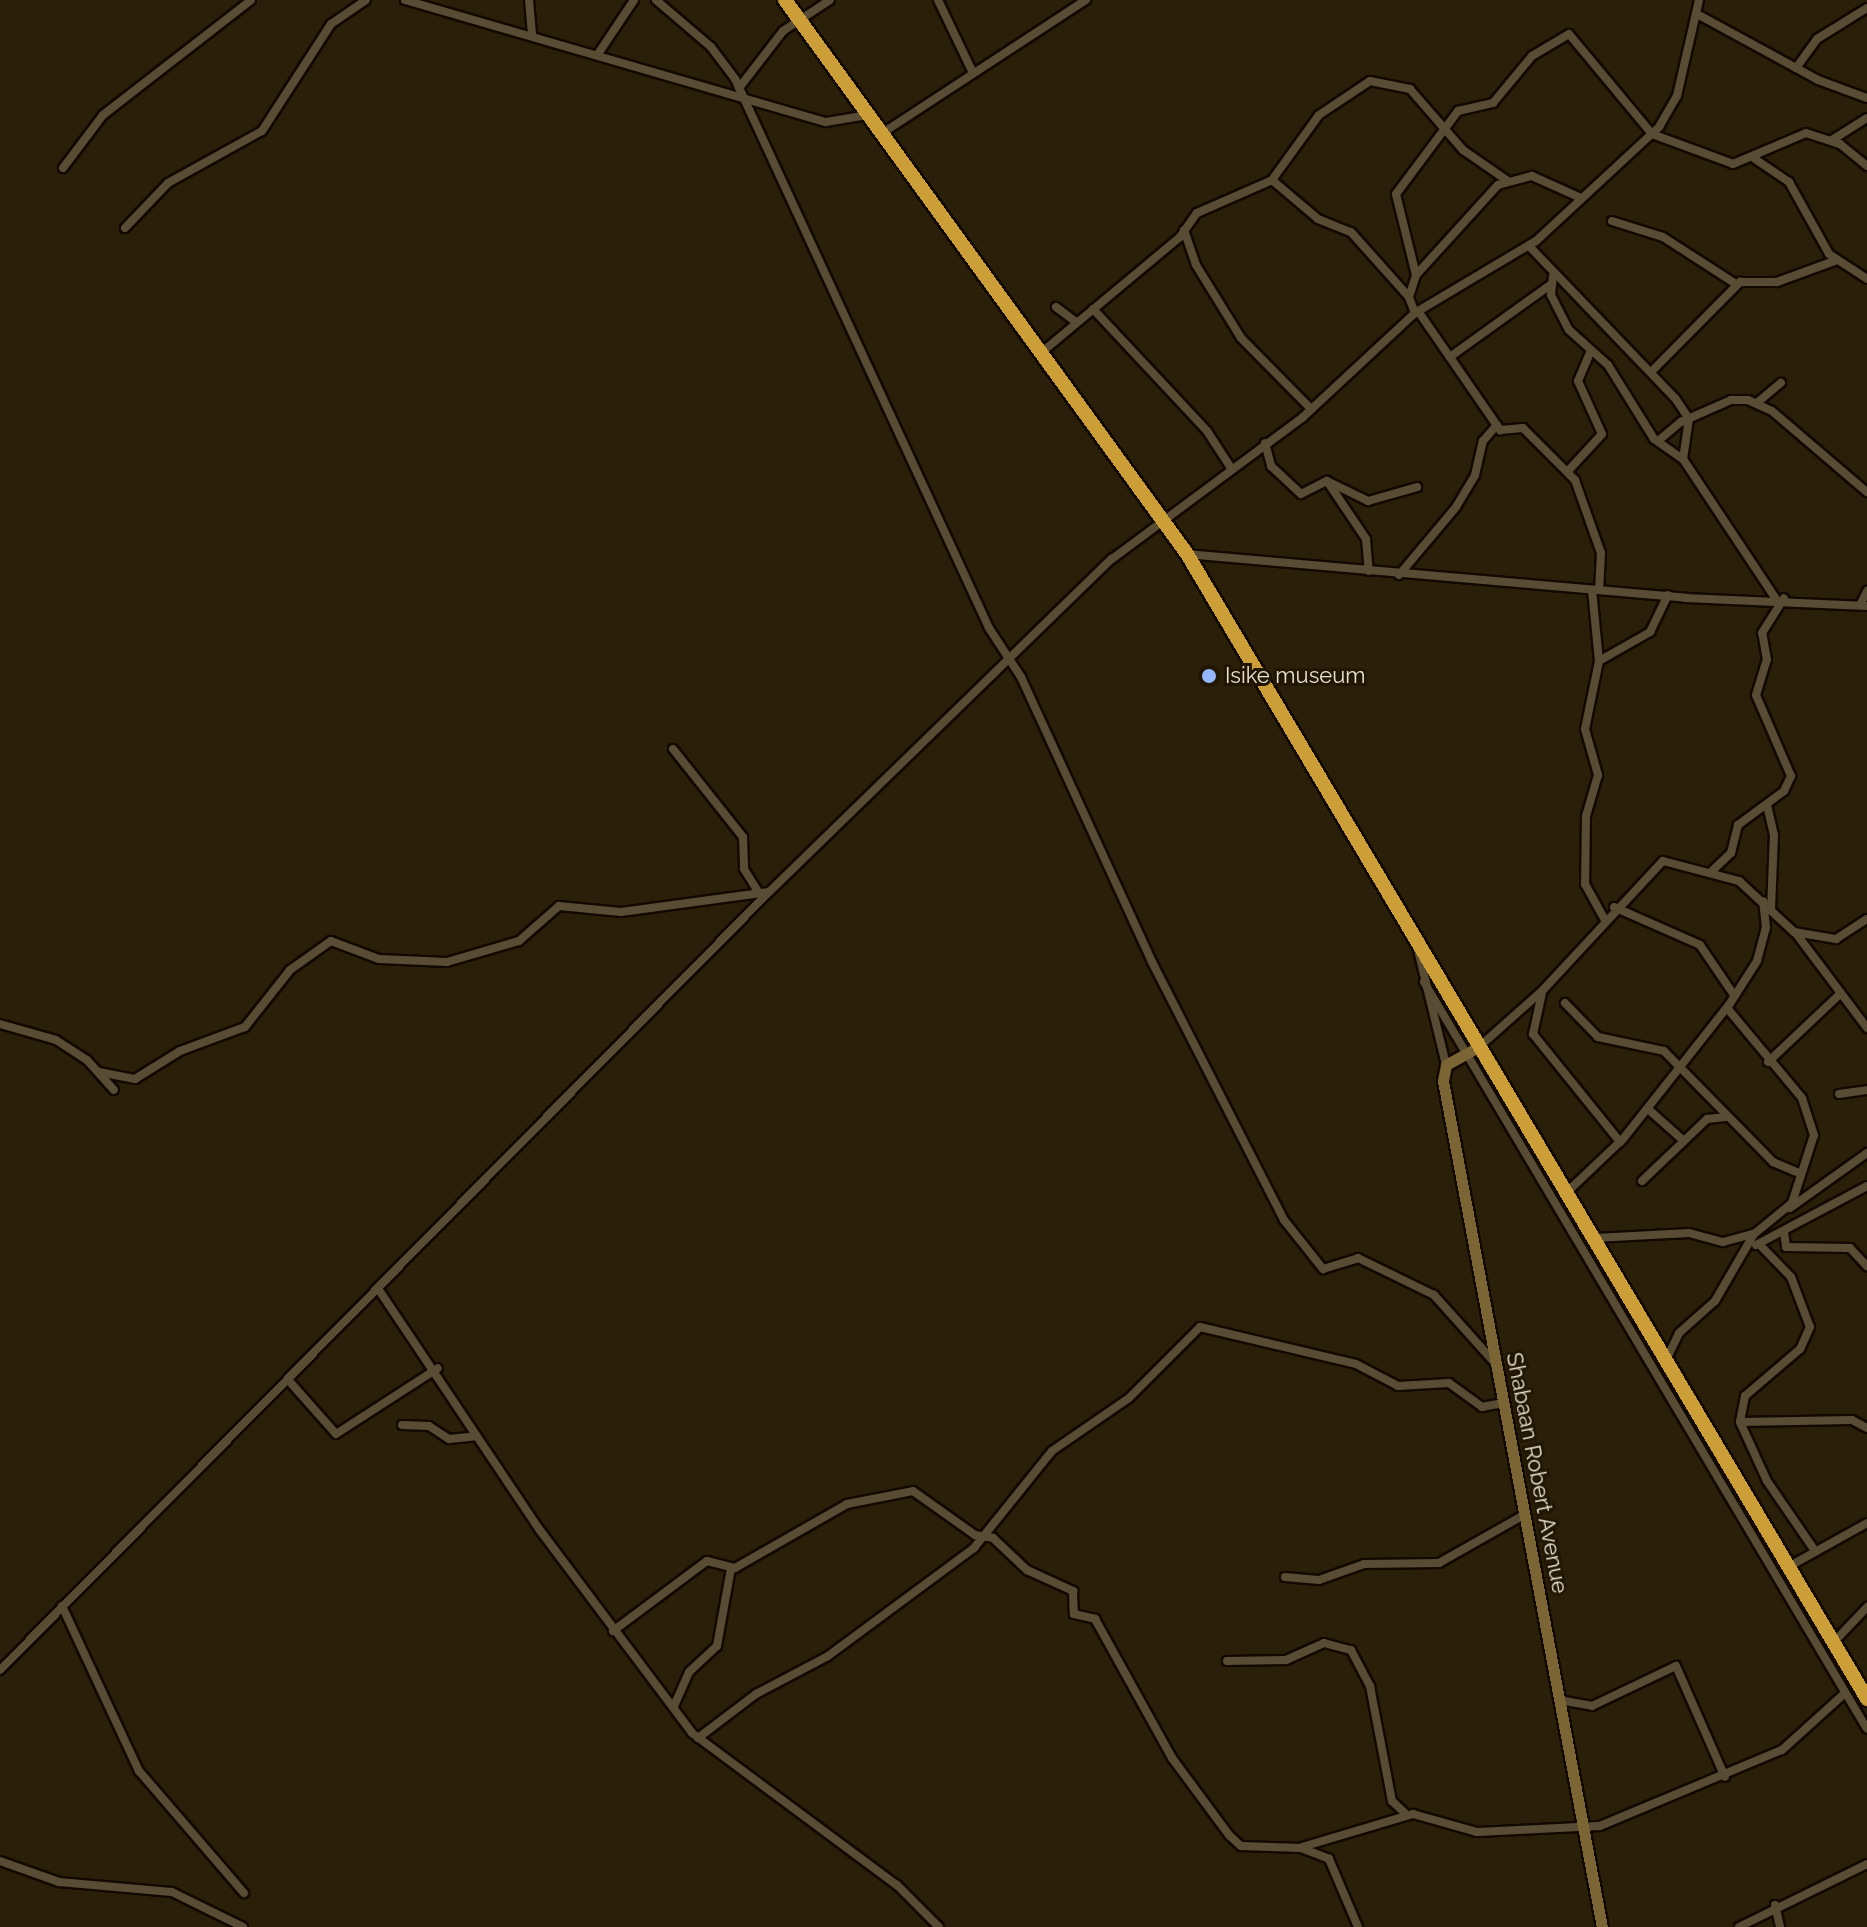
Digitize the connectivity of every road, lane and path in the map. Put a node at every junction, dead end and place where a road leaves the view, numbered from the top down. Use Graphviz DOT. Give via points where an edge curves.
graph roads {
  1 [pos="251,0"];
  2 [pos="366,0"];
  3 [pos="405,0"];
  4 [pos="529,0"];
  5 [pos="634,0"];
  6 [pos="656,0"];
  7 [pos="785,0"];
  8 [pos="830,0"];
  9 [pos="938,0"];
  10 [pos="1086,0"];
  11 [pos="1699,0"];
  12 [pos="1867,8"];
  13 [pos="1697,14"];
  14 [pos="800,21"];
  15 [pos="532,36"];
  16 [pos="598,54"];
  17 [pos="1796,68"];
  18 [pos="973,73"];
  19 [pos="739,88"];
  20 [pos="1867,98"];
  21 [pos="741,99"];
  22 [pos="869,114"];
  23 [pos="1867,118"];
  24 [pos="1444,129"];
  25 [pos="881,134"];
  26 [pos="1652,134"];
  27 [pos="1832,140"];
  28 [pos="1755,159"];
  29 [pos="1867,166"];
  30 [pos="63,168"];
  31 [pos="1272,180"];
  32 [pos="1508,181"];
  33 [pos="1581,198"];
  34 [pos="1612,221"];
  35 [pos="125,228"];
  36 [pos="1184,230"];
  37 [pos="1529,246"];
  38 [pos="1837,260"];
  39 [pos="1416,275"];
  40 [pos="1553,276"];
  41 [pos="1867,279"];
  42 [pos="1736,284"];
  43 [pos="1550,285"];
  44 [pos="1409,297"];
  45 [pos="1056,307"];
  46 [pos="1093,309"];
  47 [pos="1416,312"];
  48 [pos="1076,322"];
  49 [pos="1042,352"];
  50 [pos="1590,353"];
  51 [pos="1454,354"];
  52 [pos="1653,370"];
  53 [pos="1781,383"];
  54 [pos="1758,402"];
  55 [pos="1311,409"];
  56 [pos="1689,419"];
  57 [pos="1497,425"];
  58 [pos="1658,441"];
  59 [pos="1265,443"];
  60 [pos="1683,459"];
  61 [pos="1231,468"];
  62 [pos="1568,471"];
  63 [pos="1327,481"];
  64 [pos="1417,487"];
  65 [pos="1867,492"];
  66 [pos="1164,518"];
  67 [pos="1187,554"];
  68 [pos="1369,571"];
  69 [pos="1399,575"];
  70 [pos="1596,590"];
  71 [pos="1867,591"];
  72 [pos="1668,595"];
  73 [pos="1780,599"];
  74 [pos="1864,606"];
  75 [pos="1011,656"];
  76 [pos="1599,661"];
  77 [pos="673,749"];
  78 [pos="1767,804"];
  79 [pos="1711,873"];
  80 [pos="764,893"];
  81 [pos="1763,900"];
  82 [pos="1614,907"];
  83 [pos="1772,912"];
  84 [pos="1604,918"];
  85 [pos="1867,919"];
  86 [pos="1794,932"];
  87 [pos="1417,941"];
  88 [pos="1424,982"];
  89 [pos="1543,990"];
  90 [pos="1841,993"];
  91 [pos="1734,995"];
  92 [pos="1565,1003"];
  93 [pos="1727,1008"];
  94 [pos="0,1024"];
  95 [pos="1867,1028"];
  96 [pos="1476,1049"];
  97 [pos="1768,1062"];
  98 [pos="1446,1065"];
  99 [pos="1679,1067"];
  100 [pos="99,1072"];
  101 [pos="114,1090"];
  102 [pos="1867,1090"];
  103 [pos="1839,1094"];
  104 [pos="1648,1109"];
  105 [pos="1726,1117"];
  106 [pos="1684,1141"];
  107 [pos="1620,1142"];
  108 [pos="1867,1153"];
  109 [pos="1796,1172"];
  110 [pos="1642,1181"];
  111 [pos="1867,1186"];
  112 [pos="1566,1193"];
  113 [pos="1786,1212"];
  114 [pos="1784,1232"];
  115 [pos="1754,1234"];
  116 [pos="1595,1238"];
  117 [pos="1759,1244"];
  118 [pos="1743,1251"];
  119 [pos="1867,1266"];
  120 [pos="379,1290"];
  121 [pos="1666,1360"];
  122 [pos="1495,1363"];
  123 [pos="438,1368"];
  124 [pos="290,1382"];
  125 [pos="1503,1403"];
  126 [pos="1740,1422"];
  127 [pos="402,1425"];
  128 [pos="1867,1428"];
  129 [pos="476,1436"];
  130 [pos="1524,1515"];
  131 [pos="1867,1523"];
  132 [pos="987,1537"];
  133 [pos="1813,1548"];
  134 [pos="1788,1567"];
  135 [pos="731,1568"];
  136 [pos="1285,1577"];
  137 [pos="62,1606"];
  138 [pos="1867,1607"];
  139 [pos="613,1631"];
  140 [pos="1833,1643"];
  141 [pos="1227,1661"];
  142 [pos="0,1670"];
  143 [pos="1845,1693"];
  144 [pos="1867,1699"];
  145 [pos="1559,1700"];
  146 [pos="674,1706"];
  147 [pos="1867,1729"];
  148 [pos="698,1738"];
  149 [pos="1725,1777"];
  150 [pos="1407,1815"];
  151 [pos="1583,1827"];
  152 [pos="1301,1848"];
  153 [pos="0,1861"];
  154 [pos="1867,1864"];
  155 [pos="244,1893"];
  156 [pos="1775,1905"];
  157 [pos="243,1927"];
  158 [pos="939,1927"];
  159 [pos="1358,1927"];
  160 [pos="1602,1927"];
  161 [pos="1739,1927"];
  162 [pos="1780,1927"];
  1 -- 30 [label="street" via="103,115"];
  2 -- 35 [label="street" via="331,24 262,131 168,183"];
  3 -- 15 [label="street"];
  4 -- 15 [label="street"];
  5 -- 16 [label="street"];
  6 -- 19 [label="street" via="711,47"];
  7 -- 14 [label="highway"];
  8 -- 14 [label="street"];
  9 -- 18 [label="street"];
  10 -- 18 [label="street"];
  11 -- 13 [label="street"];
  12 -- 17 [label="street" via="1817,39"];
  13 -- 17 [label="street"];
  13 -- 26 [label="street" via="1677,96"];
  14 -- 19 [label="street" via="743,74"];
  14 -- 22 [label="highway"];
  15 -- 16 [label="street"];
  16 -- 21 [label="street"];
  17 -- 20 [label="street"];
  18 -- 25 [label="street"];
  19 -- 21 [label="street"];
  21 -- 22 [label="street" via="838,124"];
  21 -- 75 [label="street" via="933,495 989,628"];
  22 -- 25 [label="highway"];
  23 -- 27 [label="street"];
  24 -- 26 [label="street" via="1458,111 1493,103 1532,56 1574,34"];
  24 -- 31 [label="street" via="1410,89 1370,81 1319,115"];
  24 -- 32 [label="street"];
  24 -- 39 [label="street" via="1396,194"];
  25 -- 49 [label="highway"];
  26 -- 28 [label="street" via="1729,164"];
  26 -- 33 [label="street"];
  27 -- 28 [label="street" via="1792,133"];
  27 -- 29 [label="street"];
  28 -- 38 [label="street" via="1789,182"];
  31 -- 36 [label="street" via="1197,213"];
  31 -- 44 [label="street" via="1318,219 1351,232"];
  32 -- 33 [label="street" via="1540,178"];
  32 -- 39 [label="street" via="1492,189"];
  33 -- 37 [label="street"];
  34 -- 42 [label="street" via="1663,237"];
  36 -- 46 [label="street"];
  36 -- 55 [label="street" via="1196,265 1241,338"];
  37 -- 40 [label="street"];
  37 -- 47 [label="street"];
  38 -- 41 [label="street"];
  38 -- 42 [label="street" via="1777,282"];
  39 -- 44 [label="street"];
  40 -- 43 [label="street"];
  40 -- 52 [label="street"];
  42 -- 52 [label="street"];
  43 -- 51 [label="street"];
  43 -- 58 [label="street" via="1569,330 1601,356"];
  44 -- 47 [label="street"];
  45 -- 48 [label="street"];
  46 -- 48 [label="street"];
  46 -- 61 [label="street" via="1207,431"];
  47 -- 51 [label="street"];
  47 -- 55 [label="street"];
  48 -- 49 [label="street"];
  49 -- 66 [label="highway"];
  50 -- 62 [label="street" via="1578,381 1602,434"];
  51 -- 57 [label="street"];
  52 -- 56 [label="street"];
  53 -- 54 [label="street"];
  54 -- 56 [label="street" via="1731,400"];
  54 -- 65 [label="street"];
  55 -- 59 [label="street"];
  56 -- 58 [label="street"];
  56 -- 60 [label="street"];
  57 -- 62 [label="street" via="1504,433 1523,428"];
  57 -- 69 [label="street" via="1485,437 1475,475 1456,507"];
  58 -- 60 [label="street"];
  59 -- 61 [label="street"];
  59 -- 63 [label="street" via="1271,466 1299,493"];
  60 -- 73 [label="street"];
  61 -- 66 [label="street"];
  62 -- 70 [label="street" via="1586,501 1601,553"];
  63 -- 64 [label="street" via="1368,501"];
  63 -- 68 [label="street" via="1366,539"];
  66 -- 67 [label="highway"];
  66 -- 75 [label="street"];
  67 -- 68 [label="street"];
  67 -- 87 [label="highway"];
  68 -- 69 [label="street"];
  69 -- 70 [label="street"];
  70 -- 72 [label="street"];
  70 -- 76 [label="street"];
  71 -- 74 [label="street"];
  72 -- 73 [label="street"];
  72 -- 76 [label="street" via="1650,632"];
  73 -- 74 [label="street"];
  73 -- 78 [label="street" via="1762,633 1767,660 1756,695 1791,775"];
  75 -- 80 [label="street"];
  75 -- 122 [label="street" via="1152,962 1284,1220 1323,1269 1358,1258 1434,1295"];
  76 -- 84 [label="street" via="1585,716 1598,775 1586,816 1585,884"];
  77 -- 80 [label="street" via="743,837 744,869"];
  78 -- 79 [label="street" via="1737,827 1731,853"];
  78 -- 83 [label="street" via="1774,835"];
  79 -- 81 [label="street"];
  79 -- 82 [label="street" via="1663,861"];
  80 -- 100 [label="street" via="621,912 559,906 519,941 447,962 379,959 331,941 284,977 245,1027 180,1051 135,1079"];
  80 -- 120 [label="street"];
  81 -- 83 [label="street"];
  81 -- 91 [label="street" via="1766,928 1757,961"];
  82 -- 84 [label="street"];
  82 -- 91 [label="street" via="1700,945"];
  83 -- 86 [label="street"];
  84 -- 89 [label="street"];
  85 -- 86 [label="street" via="1836,939"];
  86 -- 90 [label="street"];
  87 -- 88 [label="street"];
  87 -- 96 [label="highway"];
  88 -- 96 [label="street"];
  88 -- 98 [label="street"];
  89 -- 96 [label="street"];
  89 -- 107 [label="street" via="1533,1034"];
  90 -- 95 [label="street"];
  90 -- 97 [label="street"];
  91 -- 93 [label="street"];
  92 -- 99 [label="street" via="1598,1037 1663,1050"];
  93 -- 97 [label="street"];
  93 -- 99 [label="street"];
  94 -- 100 [label="street" via="56,1040"];
  96 -- 98 [label="street"];
  96 -- 112 [label="highway"];
  96 -- 143 [label="street"];
  97 -- 109 [label="street" via="1802,1098 1813,1125"];
  98 -- 122 [label="street, Shabaan Robert Avenue"];
  99 -- 104 [label="street"];
  99 -- 105 [label="street"];
  100 -- 101 [label="street"];
  102 -- 103 [label="street"];
  104 -- 106 [label="street"];
  104 -- 107 [label="street"];
  105 -- 106 [label="street" via="1711,1117"];
  105 -- 109 [label="street" via="1773,1162"];
  106 -- 110 [label="street"];
  107 -- 112 [label="street"];
  108 -- 113 [label="street"];
  109 -- 113 [label="street"];
  111 -- 114 [label="street"];
  112 -- 116 [label="highway"];
  113 -- 115 [label="street"];
  114 -- 117 [label="street"];
  114 -- 119 [label="street" via="1786,1247 1850,1248"];
  115 -- 116 [label="street" via="1723,1242 1689,1233"];
  115 -- 118 [label="street"];
  116 -- 121 [label="highway"];
  117 -- 118 [label="street"];
  117 -- 126 [label="street" via="1791,1277 1810,1327 1800,1349 1745,1396"];
  118 -- 121 [label="street" via="1715,1301 1679,1333"];
  120 -- 123 [label="street"];
  120 -- 124 [label="street"];
  121 -- 134 [label="highway"];
  122 -- 125 [label="street, Shabaan Robert Avenue"];
  123 -- 124 [label="street" via="336,1434"];
  123 -- 129 [label="street"];
  124 -- 137 [label="street"];
  125 -- 130 [label="street, Shabaan Robert Avenue"];
  125 -- 132 [label="street" via="1478,1406 1449,1383 1398,1386 1356,1364 1200,1327 1129,1398 1052,1451"];
  126 -- 128 [label="street" via="1852,1420"];
  126 -- 133 [label="street" via="1767,1481"];
  127 -- 129 [label="street" via="429,1426 449,1439"];
  129 -- 139 [label="street"];
  130 -- 136 [label="street" via="1439,1563 1364,1564 1319,1580"];
  130 -- 145 [label="street, Shabaan Robert Avenue"];
  131 -- 133 [label="street"];
  132 -- 135 [label="street" via="904,1491 841,1506"];
  132 -- 148 [label="street" via="828,1656 756,1694"];
  132 -- 152 [label="street" via="1027,1570 1073,1591 1074,1614 1096,1620 1172,1758 1237,1844"];
  133 -- 134 [label="street"];
  134 -- 140 [label="highway"];
  135 -- 139 [label="street" via="702,1564"];
  135 -- 146 [label="street" via="717,1646 689,1672"];
  137 -- 142 [label="street"];
  137 -- 155 [label="street" via="139,1771"];
  138 -- 140 [label="street"];
  139 -- 146 [label="street"];
  140 -- 144 [label="highway"];
  141 -- 150 [label="street" via="1286,1660 1324,1643 1351,1650 1370,1686 1392,1801"];
  143 -- 147 [label="street"];
  143 -- 149 [label="street" via="1783,1749"];
  145 -- 149 [label="street" via="1592,1706 1676,1666"];
  145 -- 151 [label="street, Shabaan Robert Avenue"];
  146 -- 148 [label="street"];
  148 -- 158 [label="street" via="897,1885"];
  149 -- 151 [label="street"];
  150 -- 151 [label="street" via="1443,1817 1477,1832"];
  150 -- 152 [label="street"];
  151 -- 160 [label="street, Shabaan Robert Avenue"];
  152 -- 159 [label="street" via="1334,1866"];
  153 -- 157 [label="street" via="59,1882 172,1892"];
  154 -- 156 [label="street"];
  156 -- 161 [label="street"];
  156 -- 162 [label="street"];
}
